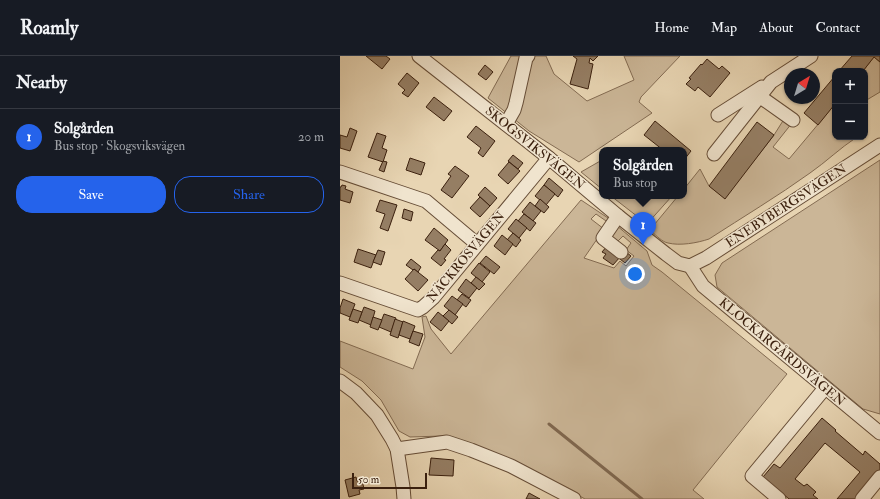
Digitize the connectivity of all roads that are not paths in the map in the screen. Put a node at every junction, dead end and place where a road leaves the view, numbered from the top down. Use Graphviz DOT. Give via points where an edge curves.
graph roads {
  1 [pos="419,56"];
  2 [pos="528,56"];
  3 [pos="811,56"];
  4 [pos="771,82"];
  5 [pos="759,96"];
  6 [pos="718,115"];
  7 [pos="793,120"];
  8 [pos="506,124"];
  9 [pos="880,144"];
  10 [pos="714,154"];
  11 [pos="549,158"];
  12 [pos="340,172"];
  13 [pos="618,216"];
  14 [pos="477,244"];
  15 [pos="621,252"];
  16 [pos="690,266"];
  17 [pos="340,283"];
  18 [pos="340,381"];
  19 [pos="825,388"];
  20 [pos="880,433"];
  21 [pos="397,449"];
  22 [pos="880,477"];
  23 [pos="404,499"];
  24 [pos="574,499"];
  25 [pos="779,499"];
  26 [pos="862,499"];
  1 -- 8 [label="street, SKOGSVIKSVÄGEN"];
  2 -- 8 [label="street" via="514,110"];
  3 -- 4 [label="street"];
  4 -- 5 [label="street"];
  4 -- 6 [label="street"];
  5 -- 7 [label="street"];
  5 -- 10 [label="street"];
  8 -- 11 [label="street, SKOGSVIKSVÄGEN"];
  9 -- 16 [label="street, ENEBYBERGSVÄGEN"];
  11 -- 13 [label="street, SKOGSVIKSVÄGEN"];
  11 -- 14 [label="street, NÄCKROSVÄGEN"];
  12 -- 14 [label="street" via="426,201"];
  13 -- 15 [label="street" via="603,238"];
  13 -- 16 [label="street, SKOGSVIKSVÄGEN" via="678,263"];
  14 -- 17 [label="street, NÄCKROSVÄGEN" via="433,298 418,310"];
  16 -- 19 [label="street, KLOCKARGÅRDSVÄGEN" via="703,286"];
  18 -- 21 [label="street" via="377,415"];
  19 -- 20 [label="street, KLOCKARGÅRDSVÄGEN"];
  19 -- 25 [label="street" via="752,476"];
  21 -- 23 [label="street"];
  21 -- 24 [label="street" via="447,442 511,466"];
  22 -- 26 [label="street"];
}
